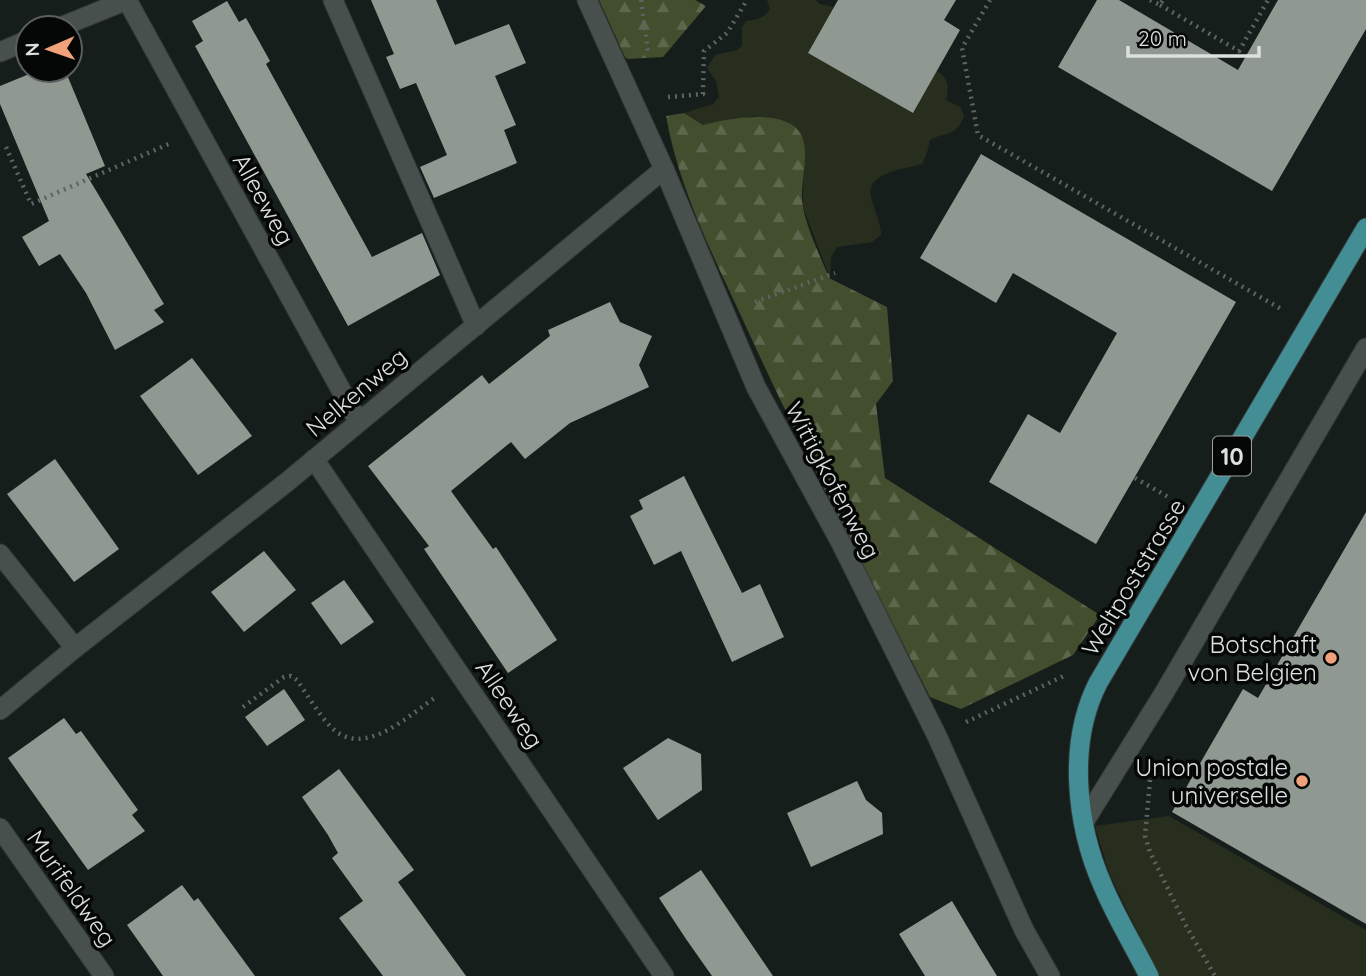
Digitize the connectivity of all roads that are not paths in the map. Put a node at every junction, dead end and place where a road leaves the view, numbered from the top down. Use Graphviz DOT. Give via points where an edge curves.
graph roads {
  1 [pos="127,0"];
  2 [pos="333,0"];
  3 [pos="587,0"];
  4 [pos="84,17"];
  5 [pos="664,169"];
  6 [pos="1366,228"];
  7 [pos="476,326"];
  8 [pos="1366,348"];
  9 [pos="358,421"];
  10 [pos="314,459"];
  11 [pos="0,554"];
  12 [pos="75,648"];
  13 [pos="0,710"];
  14 [pos="1084,822"];
  15 [pos="0,828"];
  16 [pos="104,976"];
  17 [pos="664,976"];
  18 [pos="1050,976"];
  19 [pos="1149,976"];
  1 -- 4 [label="street"];
  1 -- 9 [label="street, Alleeweg"];
  2 -- 7 [label="street"];
  3 -- 5 [label="street, Wittigkofenweg"];
  5 -- 7 [label="street, Nelkenweg"];
  5 -- 18 [label="street, Wittigkofenweg" via="756,387 841,543"];
  6 -- 14 [label="main road, Weltpoststrasse / 10" via="1090,698 1080,746"];
  7 -- 9 [label="street, Nelkenweg"];
  8 -- 14 [label="street"];
  9 -- 10 [label="street, Nelkenweg"];
  10 -- 12 [label="street, Nelkenweg"];
  10 -- 17 [label="street, Alleeweg"];
  11 -- 12 [label="street"];
  12 -- 13 [label="street, Nelkenweg"];
  14 -- 19 [label="main road, Weltpoststrasse / 10" via="1103,885"];
  15 -- 16 [label="street, Murifeldweg"];
}
